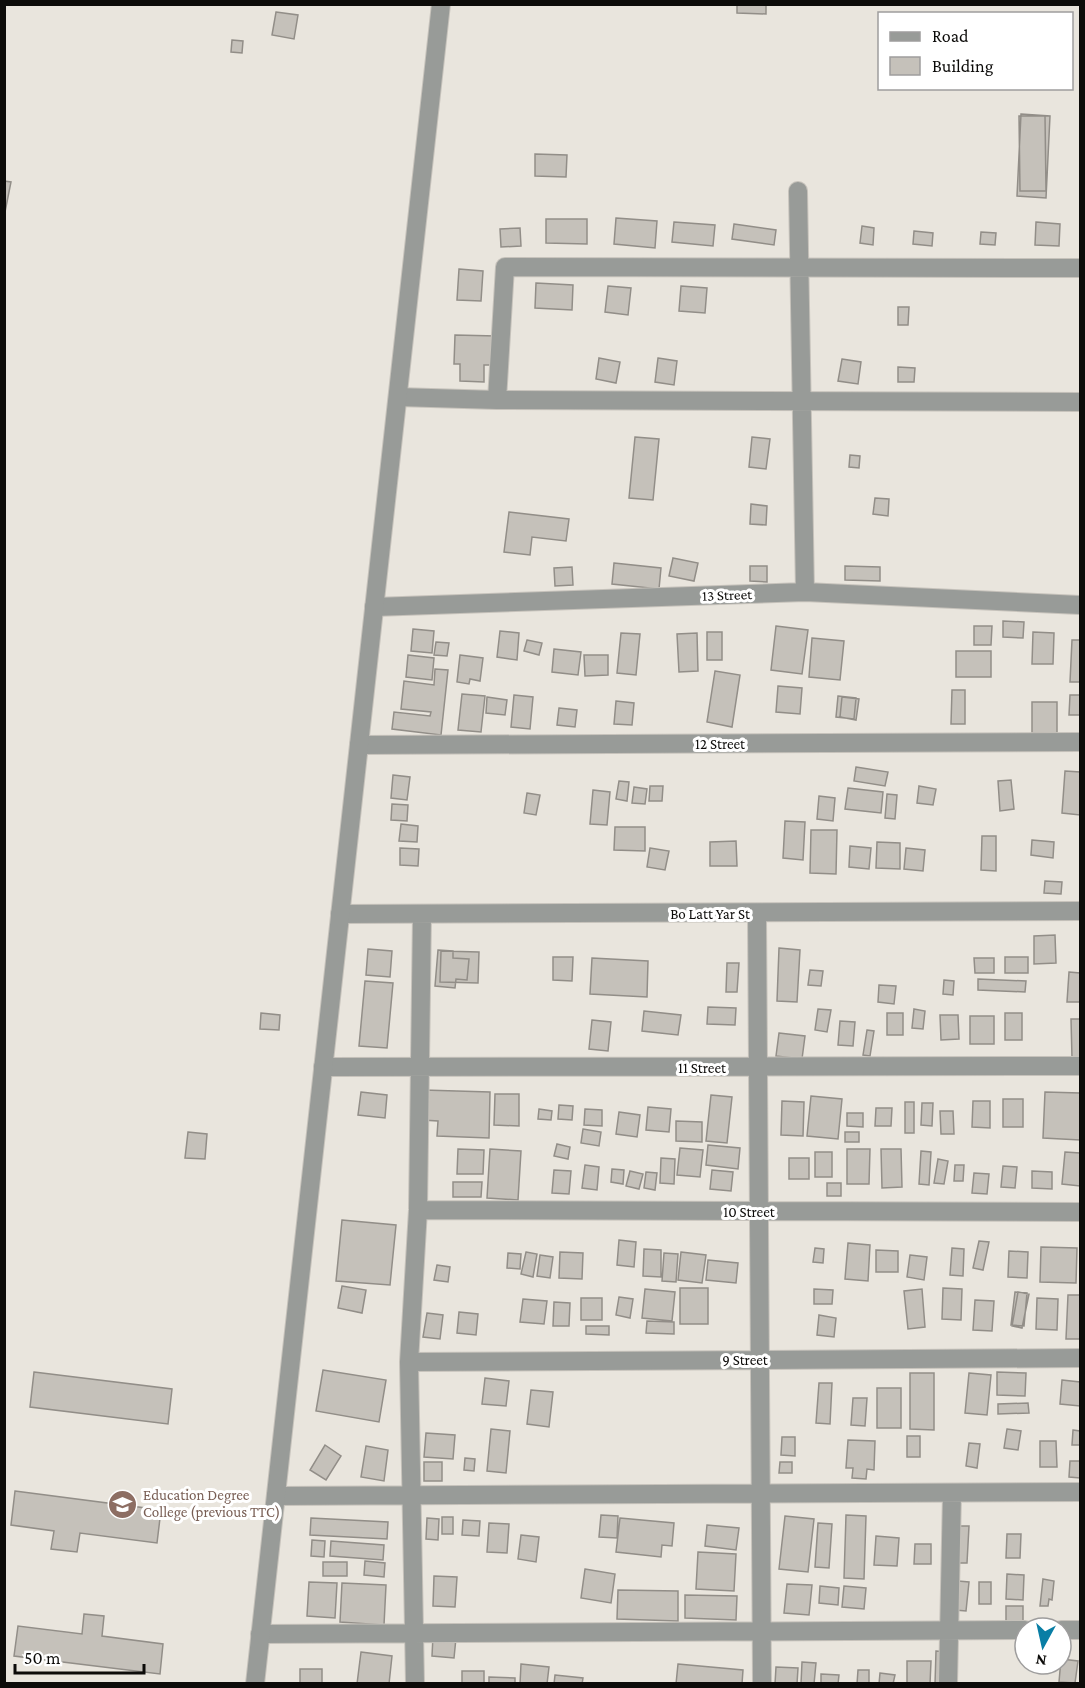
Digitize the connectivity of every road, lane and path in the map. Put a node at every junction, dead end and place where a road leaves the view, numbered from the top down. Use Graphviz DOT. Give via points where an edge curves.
graph roads {
  1 [pos="441,4"];
  2 [pos="798,191"];
  3 [pos="799,268"];
  4 [pos="1080,268"];
  5 [pos="398,397"];
  6 [pos="497,400"];
  7 [pos="800,402"];
  8 [pos="1080,402"];
  9 [pos="805,592"];
  10 [pos="1080,605"];
  11 [pos="374,607"];
  12 [pos="1080,742"];
  13 [pos="359,745"];
  14 [pos="1080,911"];
  15 [pos="340,914"];
  16 [pos="422,914"];
  17 [pos="757,914"];
  18 [pos="1080,1066"];
  19 [pos="323,1067"];
  20 [pos="420,1067"];
  21 [pos="759,1068"];
  22 [pos="418,1210"];
  23 [pos="1080,1212"];
  24 [pos="759,1213"];
  25 [pos="1080,1358"];
  26 [pos="760,1360"];
  27 [pos="409,1362"];
  28 [pos="1080,1492"];
  29 [pos="952,1493"];
  30 [pos="761,1495"];
  31 [pos="276,1496"];
  32 [pos="413,1496"];
  33 [pos="1013,1630"];
  34 [pos="949,1631"];
  35 [pos="762,1633"];
  36 [pos="260,1634"];
  37 [pos="416,1634"];
  38 [pos="255,1683"];
  39 [pos="415,1683"];
  40 [pos="762,1683"];
  41 [pos="948,1683"];
  1 -- 5 [label="street"];
  2 -- 3 [label="street"];
  3 -- 4 [label="street"];
  3 -- 6 [label="street" via="505,267"];
  3 -- 7 [label="street"];
  5 -- 6 [label="street"];
  5 -- 11 [label="street"];
  6 -- 7 [label="street"];
  7 -- 8 [label="street"];
  7 -- 9 [label="street"];
  9 -- 10 [label="street, 13 Street"];
  9 -- 11 [label="street, 13 Street"];
  11 -- 13 [label="street"];
  12 -- 13 [label="street, 12 Street"];
  13 -- 15 [label="street"];
  14 -- 17 [label="street, Bo Latt Yar St"];
  15 -- 16 [label="street, Bo Latt Yar St"];
  15 -- 19 [label="street"];
  16 -- 17 [label="street, Bo Latt Yar St"];
  16 -- 20 [label="street"];
  17 -- 21 [label="street"];
  18 -- 21 [label="street, 11 Street"];
  19 -- 20 [label="street, 11 Street"];
  19 -- 31 [label="street"];
  20 -- 21 [label="street, 11 Street"];
  20 -- 22 [label="street"];
  21 -- 24 [label="street"];
  22 -- 24 [label="street, 10 Street"];
  22 -- 27 [label="street"];
  23 -- 24 [label="street, 10 Street"];
  24 -- 26 [label="street"];
  25 -- 26 [label="street, 9 Street"];
  26 -- 27 [label="street, 9 Street"];
  26 -- 30 [label="street"];
  27 -- 32 [label="street"];
  28 -- 29 [label="street"];
  29 -- 30 [label="street"];
  29 -- 34 [label="street"];
  30 -- 32 [label="street"];
  30 -- 35 [label="street"];
  31 -- 32 [label="street"];
  31 -- 36 [label="street"];
  32 -- 37 [label="street"];
  33 -- 34 [label="street"];
  34 -- 35 [label="street"];
  34 -- 41 [label="street"];
  35 -- 37 [label="street"];
  35 -- 40 [label="street"];
  36 -- 37 [label="street"];
  36 -- 38 [label="street"];
  37 -- 39 [label="street"];
}
